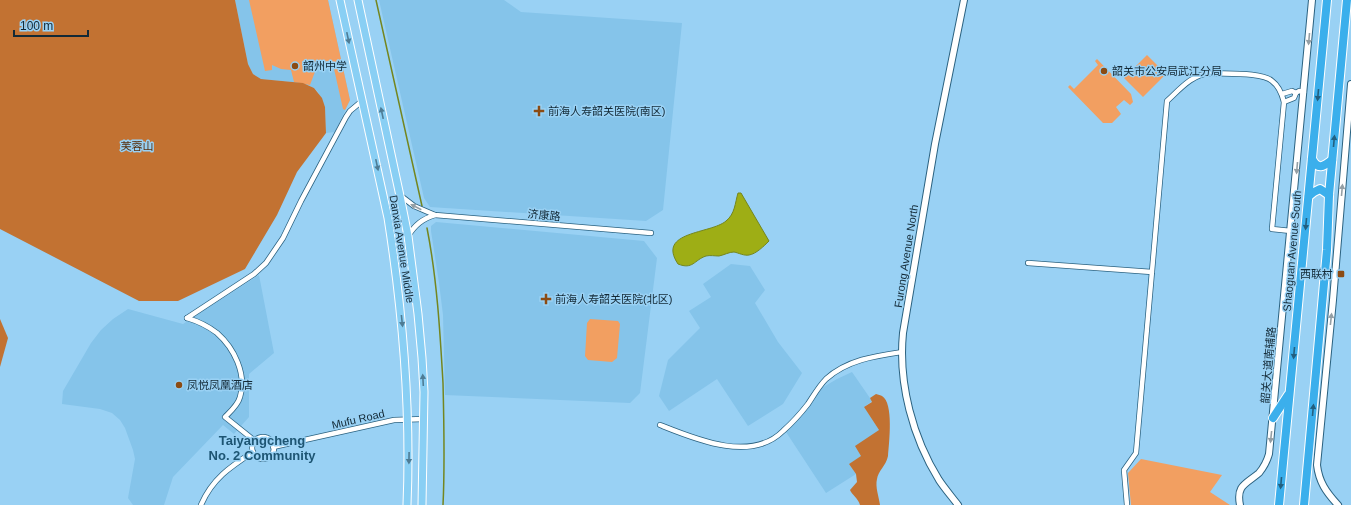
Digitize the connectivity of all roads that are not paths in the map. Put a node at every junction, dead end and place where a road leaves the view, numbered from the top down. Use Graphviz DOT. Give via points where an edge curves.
graph roads {
  1 [pos="340,0"];
  2 [pos="358,0"];
  3 [pos="964,0"];
  4 [pos="1312,0"];
  5 [pos="1327,0"];
  6 [pos="1347,0"];
  7 [pos="1351,84"];
  8 [pos="1304,92"];
  9 [pos="1296,93"];
  10 [pos="1282,94"];
  11 [pos="362,101"];
  12 [pos="1284,102"];
  13 [pos="1312,159"];
  14 [pos="1332,160"];
  15 [pos="1329,195"];
  16 [pos="400,196"];
  17 [pos="1308,196"];
  18 [pos="435,215"];
  19 [pos="1291,231"];
  20 [pos="651,233"];
  21 [pos="408,236"];
  22 [pos="1028,263"];
  23 [pos="1152,272"];
  24 [pos="902,352"];
  25 [pos="1290,392"];
  26 [pos="1273,418"];
  27 [pos="408,419"];
  28 [pos="424,419"];
  29 [pos="660,425"];
  30 [pos="255,441"];
  31 [pos="273,447"];
  32 [pos="253,452"];
  33 [pos="201,505"];
  34 [pos="407,505"];
  35 [pos="422,505"];
  36 [pos="958,505"];
  37 [pos="1127,505"];
  38 [pos="1240,505"];
  39 [pos="1279,505"];
  40 [pos="1304,505"];
  41 [pos="1338,505"];
  1 -- 11 [label="main road, Danxia Avenue Middle, one-way"];
  16 -- 2 [label="main road, Danxia Avenue Middle, one-way"];
  3 -- 24 [label="street, Furong Avenue North" via="935,144"];
  4 -- 8 [label="street, 韶关大道南辅路, one-way"];
  5 -- 13 [label="highway, Shaoguan Avenue South, one-way"];
  14 -- 6 [label="highway, one-way"];
  41 -- 7 [label="street, one-way" via="1323,487 1317,465"];
  8 -- 9 [label="street"];
  8 -- 19 [label="street, 韶关大道南辅路, one-way"];
  9 -- 10 [label="street" via="1292,91"];
  9 -- 12 [label="street" via="1294,98"];
  10 -- 12 [label="street"];
  10 -- 23 [label="street" via="1271,80 1260,76 1203,73 1190,80 1168,102"];
  11 -- 27 [label="main road, Danxia Avenue Middle, one-way" via="393,248 406,360"];
  11 -- 30 [label="street" via="346,117 283,238 266,263 254,274 187,318 216,333 235,357 242,386 238,402 225,417"];
  12 -- 19 [label="street" via="1272,229"];
  13 -- 14 [label="highway" via="1320,166"];
  13 -- 17 [label="highway, Shaoguan Avenue South"];
  14 -- 15 [label="highway"];
  15 -- 17 [label="highway" via="1320,190"];
  40 -- 15 [label="highway, one-way" via="1327,250"];
  18 -- 16 [label="street, 济康路, one-way" via="414,206"];
  16 -- 21 [label="main road, Danxia Avenue Middle"];
  17 -- 25 [label="highway, Shaoguan Avenue South, one-way"];
  18 -- 20 [label="street, 济康路"];
  18 -- 21 [label="street" via="422,220"];
  19 -- 26 [label="street, 韶关大道南辅路"];
  28 -- 21 [label="main road, Danxia Avenue Middle, one-way" via="422,358"];
  22 -- 23 [label="street"];
  23 -- 37 [label="street" via="1136,453 1124,470"];
  24 -- 29 [label="street" via="869,357 839,370 826,379 783,431 762,444 732,446 703,442"];
  24 -- 36 [label="street, Furong Avenue North" via="907,400 919,438 940,481"];
  25 -- 26 [label="highway"];
  25 -- 39 [label="highway, Shaoguan Avenue South, one-way"];
  26 -- 38 [label="street, 韶关大道南辅路, one-way" via="1268,461 1241,487 1238,497"];
  27 -- 28 [label="street, Mufu Road"];
  27 -- 31 [label="street, Mufu Road"];
  27 -- 34 [label="main road, Danxia Avenue Middle, one-way"];
  28 -- 35 [label="main road, Danxia Avenue Middle"];
  30 -- 31 [label="street" via="261,438 268,439"];
  30 -- 32 [label="street" via="252,446"];
  31 -- 32 [label="street" via="270,456 264,459 257,458"];
  32 -- 33 [label="street" via="215,481"];
}
